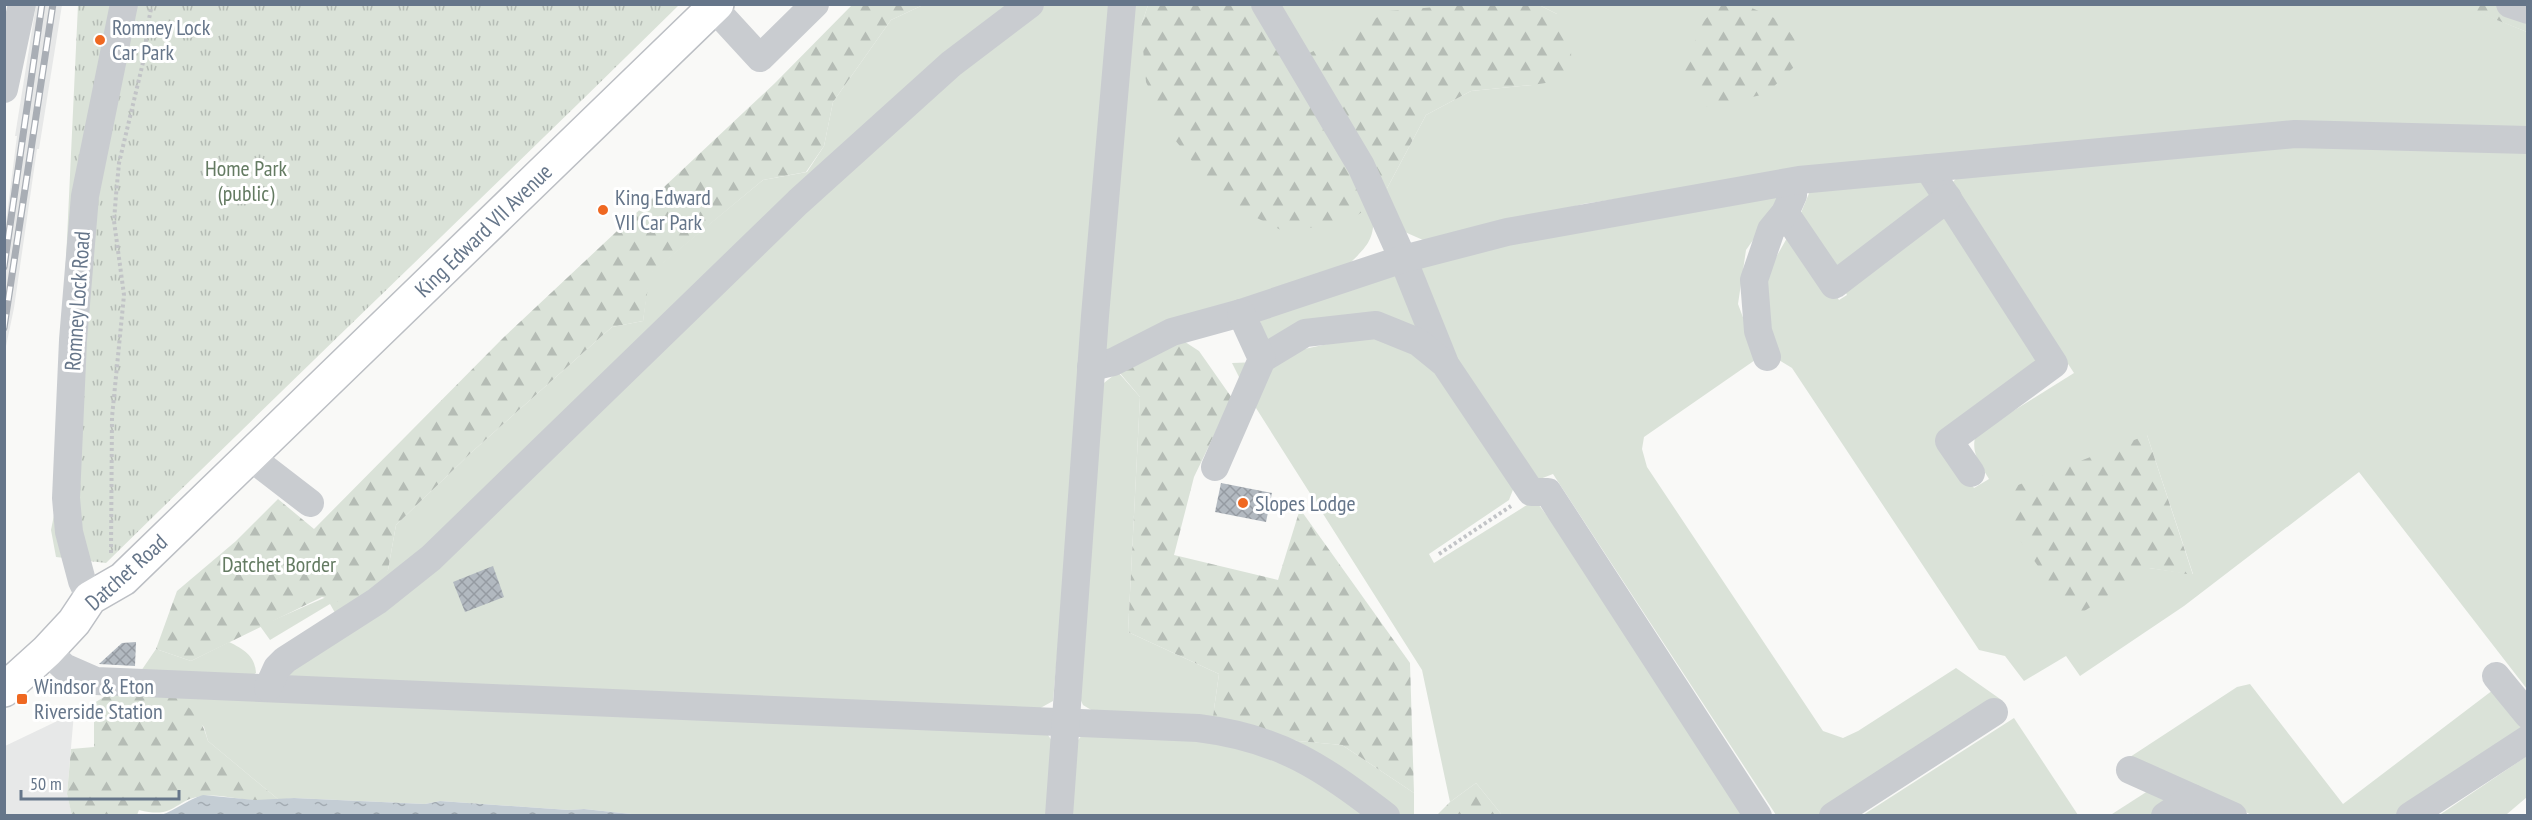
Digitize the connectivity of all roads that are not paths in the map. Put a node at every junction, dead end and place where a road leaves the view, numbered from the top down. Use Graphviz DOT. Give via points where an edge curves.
graph roads {
  1 [pos="22,4"];
  2 [pos="124,4"];
  3 [pos="815,4"];
  4 [pos="1030,4"];
  5 [pos="1122,4"];
  6 [pos="1265,4"];
  7 [pos="2510,4"];
  8 [pos="715,6"];
  9 [pos="2528,10"];
  10 [pos="4,89"];
  11 [pos="2528,140"];
  12 [pos="1928,168"];
  13 [pos="1799,180"];
  14 [pos="1948,198"];
  15 [pos="1785,213"];
  16 [pos="1403,259"];
  17 [pos="1241,313"];
  18 [pos="1767,357"];
  19 [pos="1262,359"];
  20 [pos="1445,364"];
  21 [pos="1091,367"];
  22 [pos="249,456"];
  23 [pos="1215,467"];
  24 [pos="1971,473"];
  25 [pos="310,503"];
  26 [pos="90,598"];
  27 [pos="47,651"];
  28 [pos="2496,676"];
  29 [pos="268,688"];
  30 [pos="4,690"];
  31 [pos="1994,712"];
  32 [pos="2528,715"];
  33 [pos="1066,721"];
  34 [pos="2528,739"];
  35 [pos="2130,770"];
  36 [pos="2192,798"];
  37 [pos="1059,816"];
  38 [pos="1386,816"];
  39 [pos="1758,816"];
  40 [pos="1833,816"];
  41 [pos="2165,816"];
  42 [pos="2233,816"];
  43 [pos="2410,816"];
  1 -- 10 [label="lane"];
  2 -- 26 [label="lane, Romney Lock Road" via="84,196 73,340 66,498 69,531"];
  3 -- 8 [label="lane" via="760,58"];
  4 -- 29 [label="lane" via="951,64 838,164 431,558 377,601 285,660"];
  5 -- 21 [label="lane"];
  6 -- 16 [label="lane" via="1361,166"];
  7 -- 9 [label="lane"];
  8 -- 22 [label="main road, King Edward VII Avenue"];
  11 -- 12 [label="lane" via="2295,134"];
  12 -- 13 [label="lane"];
  12 -- 14 [label="lane"];
  13 -- 15 [label="lane"];
  13 -- 16 [label="lane" via="1507,232"];
  14 -- 15 [label="lane" via="1834,285"];
  14 -- 24 [label="lane" via="2054,364 1949,441"];
  15 -- 18 [label="lane" via="1771,230 1754,280 1758,330"];
  16 -- 17 [label="lane"];
  16 -- 20 [label="lane"];
  17 -- 19 [label="lane"];
  17 -- 21 [label="lane" via="1172,332 1113,362"];
  19 -- 20 [label="lane" via="1305,333 1376,324 1418,342"];
  19 -- 23 [label="lane"];
  20 -- 39 [label="lane" via="1531,492 1548,492"];
  21 -- 33 [label="lane"];
  22 -- 25 [label="lane"];
  22 -- 26 [label="main road, Datchet Road" via="123,579"];
  26 -- 27 [label="main road, Datchet Road"];
  27 -- 29 [label="lane" via="64,667 96,681"];
  27 -- 30 [label="main road, Datchet Road"];
  28 -- 32 [label="lane"];
  29 -- 33 [label="lane"];
  31 -- 40 [label="lane"];
  33 -- 37 [label="lane"];
  33 -- 38 [label="lane" via="1198,728 1245,736 1310,762"];
  34 -- 43 [label="lane"];
  35 -- 36 [label="lane"];
  36 -- 41 [label="lane"];
  36 -- 42 [label="lane"];
}
